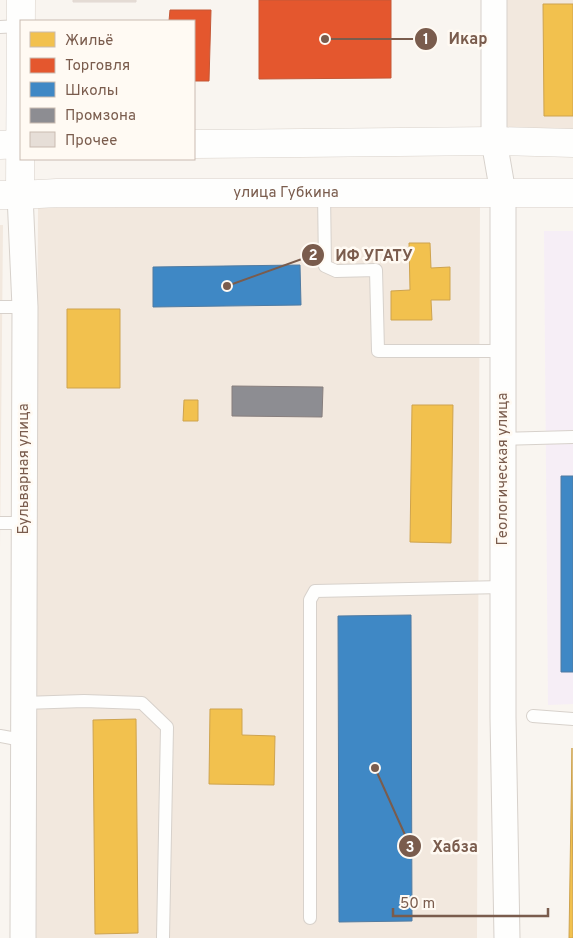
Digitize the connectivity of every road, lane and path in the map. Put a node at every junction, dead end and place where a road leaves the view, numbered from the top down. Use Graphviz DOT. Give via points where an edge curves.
graph roads {
  1 [pos="494,0"];
  2 [pos="14,18"];
  3 [pos="494,141"];
  4 [pos="573,143"];
  5 [pos="14,144"];
  6 [pos="195,144"];
  7 [pos="324,193"];
  8 [pos="503,193"];
  9 [pos="573,193"];
  10 [pos="10,195"];
  11 [pos="0,307"];
  12 [pos="25,307"];
  13 [pos="503,351"];
  14 [pos="573,437"];
  15 [pos="503,439"];
  16 [pos="12,523"];
  17 [pos="503,588"];
  18 [pos="23,703"];
  19 [pos="533,716"];
  20 [pos="573,719"];
  21 [pos="11,738"];
  22 [pos="310,918"];
  23 [pos="23,938"];
  24 [pos="162,938"];
  25 [pos="507,938"];
  1 -- 3 [label="street, Геологическая улица"];
  2 -- 5 [label="main road, Бульварная улица"];
  3 -- 4 [label="main road"];
  3 -- 6 [label="main road"];
  3 -- 8 [label="street, Геологическая улица"];
  5 -- 10 [label="main road, Бульварная улица"];
  7 -- 8 [label="main road, улица Губкина"];
  7 -- 10 [label="main road, улица Губкина"];
  7 -- 13 [label="lane" via="325,266 336,271 376,270 378,351"];
  8 -- 9 [label="main road, улица Губкина"];
  8 -- 13 [label="street, Геологическая улица"];
  10 -- 12 [label="street, Бульварная улица"];
  11 -- 12 [label="lane"];
  12 -- 16 [label="street, Бульварная улица"];
  13 -- 15 [label="street, Геологическая улица"];
  14 -- 15 [label="lane"];
  15 -- 17 [label="street, Геологическая улица"];
  16 -- 18 [label="street, Бульварная улица"];
  17 -- 22 [label="lane" via="315,591 310,600"];
  17 -- 25 [label="street, Геологическая улица"];
  18 -- 21 [label="street, Бульварная улица"];
  18 -- 24 [label="lane" via="142,703 167,727"];
  19 -- 20 [label="lane"];
  21 -- 23 [label="street, Бульварная улица"];
}
